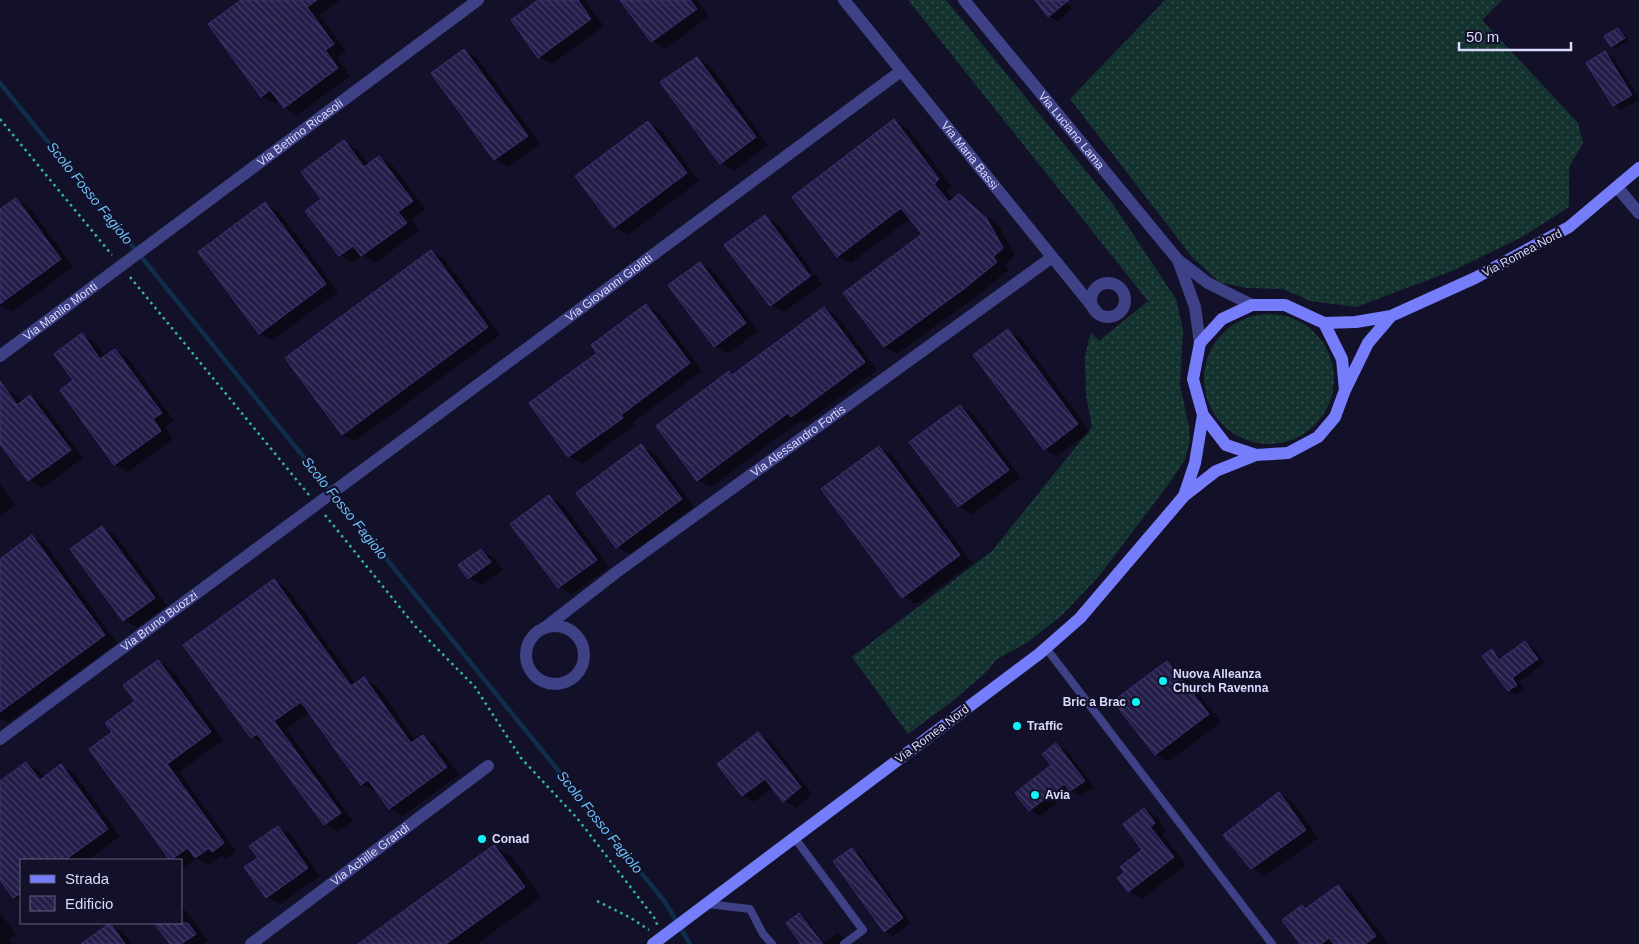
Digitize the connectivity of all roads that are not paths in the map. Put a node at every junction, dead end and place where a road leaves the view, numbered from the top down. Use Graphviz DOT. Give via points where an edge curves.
graph roads {
  1 [pos="478,0"];
  2 [pos="844,0"];
  3 [pos="964,0"];
  4 [pos="901,71"];
  5 [pos="1639,168"];
  6 [pos="1617,187"];
  7 [pos="1639,213"];
  8 [pos="1051,258"];
  9 [pos="1178,260"];
  10 [pos="121,266"];
  11 [pos="1252,305"];
  12 [pos="1096,311"];
  13 [pos="1391,316"];
  14 [pos="1324,323"];
  15 [pos="1200,343"];
  16 [pos="0,356"];
  17 [pos="1346,390"];
  18 [pos="1202,415"];
  19 [pos="1256,455"];
  20 [pos="1184,496"];
  21 [pos="316,504"];
  22 [pos="547,626"];
  23 [pos="1046,648"];
  24 [pos="0,739"];
  25 [pos="488,766"];
  26 [pos="794,837"];
  27 [pos="706,903"];
  28 [pos="657,941"];
  29 [pos="251,944"];
  30 [pos="772,944"];
  31 [pos="844,944"];
  32 [pos="1272,944"];
  1 -- 10 [label="street, Via Bettino Ricasoli"];
  2 -- 4 [label="street, Via Maria Bassi"];
  3 -- 9 [label="street, Via Luciano Lama"];
  4 -- 8 [label="street, Via Maria Bassi"];
  4 -- 21 [label="street, Via Giovanni Giolitti"];
  5 -- 6 [label="main road, Via Romea Nord"];
  6 -- 7 [label="street"];
  6 -- 13 [label="main road, Via Romea Nord" via="1569,227 1475,278"];
  8 -- 12 [label="street, Via Maria Bassi"];
  8 -- 22 [label="street, Via Alessandro Fortis" via="618,571"];
  9 -- 11 [label="street, Via Luciano Lama" via="1208,283"];
  9 -- 15 [label="street, Via Luciano Lama" via="1195,307"];
  10 -- 16 [label="street, Via Manlio Monti"];
  11 -- 14 [label="main road" via="1285,305"];
  11 -- 15 [label="main road" via="1222,318"];
  13 -- 14 [label="main road, Via Romea Nord"];
  13 -- 17 [label="main road, Via Romea Nord" via="1368,343"];
  14 -- 17 [label="main road" via="1342,359"];
  15 -- 18 [label="main road" via="1193,379"];
  17 -- 19 [label="main road" via="1335,417 1318,437 1288,453"];
  18 -- 19 [label="main road" via="1226,445"];
  18 -- 20 [label="main road, Via Romea Nord" via="1195,463"];
  19 -- 20 [label="main road, Via Romea Nord" via="1216,471"];
  20 -- 23 [label="main road, Via Romea Nord" via="1080,618"];
  21 -- 24 [label="street, Via Bruno Buozzi"];
  22 -- 22 [label="street, Via Alessandro Fortis" via="531,638 527,649 530,669 542,681 565,682 579,672 584,663 584,649 575,632 566,627"];
  23 -- 26 [label="main road, Via Romea Nord"];
  23 -- 32 [label="lane"];
  25 -- 29 [label="street, Via Achille Grandi"];
  26 -- 27 [label="main road, Via Romea Nord"];
  26 -- 31 [label="lane" via="863,930"];
  27 -- 28 [label="main road, Via Romea Nord"];
  27 -- 30 [label="lane" via="750,909"];
}
